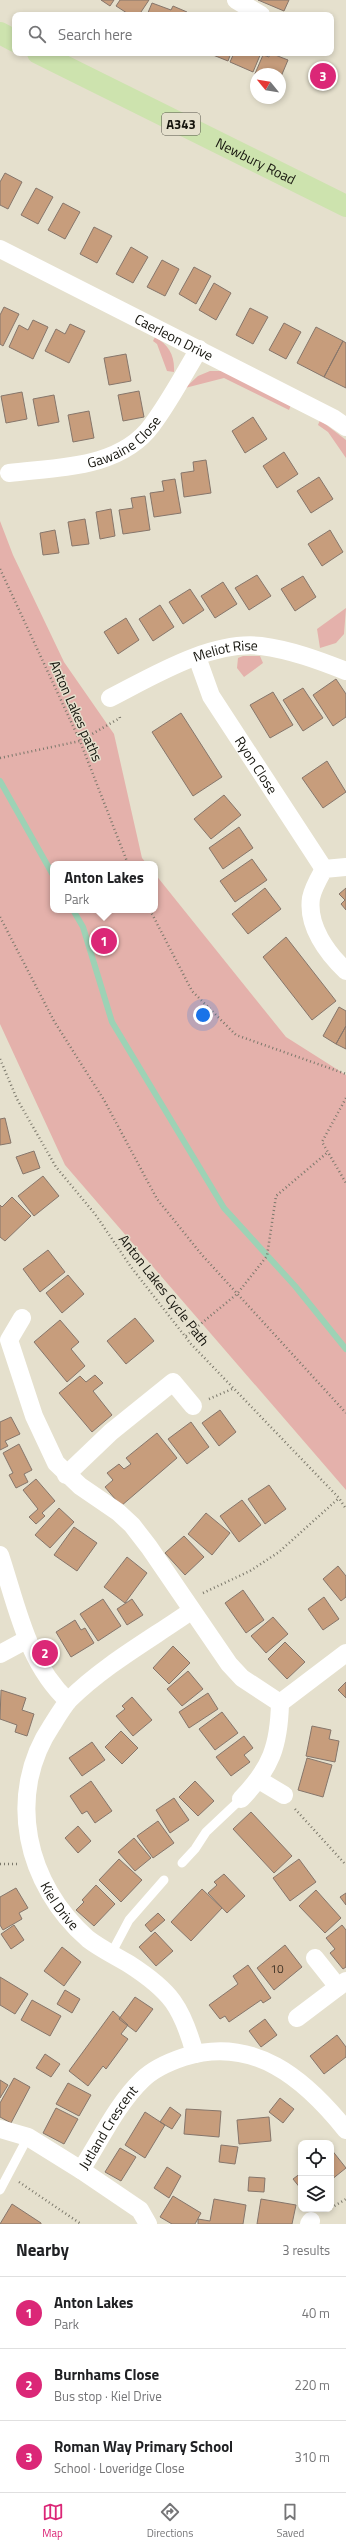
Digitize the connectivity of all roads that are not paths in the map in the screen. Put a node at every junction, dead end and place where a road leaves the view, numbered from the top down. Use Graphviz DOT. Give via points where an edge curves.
graph roads {
  1 [pos="236,0"];
  2 [pos="256,12"];
  3 [pos="0,33"];
  4 [pos="12,39"];
  5 [pos="44,56"];
  6 [pos="323,195"];
  7 [pos="346,206"];
  8 [pos="346,214"];
  9 [pos="0,249"];
  10 [pos="198,349"];
  11 [pos="346,427"];
  12 [pos="9,473"];
  13 [pos="197,657"];
  14 [pos="345,668"];
  15 [pos="110,698"];
  16 [pos="346,867"];
  17 [pos="324,869"];
  18 [pos="346,971"];
  19 [pos="22,1318"];
  20 [pos="4,1340"];
  21 [pos="194,1406"];
  22 [pos="66,1475"];
  23 [pos="0,1555"];
  24 [pos="188,1607"];
  25 [pos="26,1640"];
  26 [pos="346,1653"];
  27 [pos="0,1654"];
  28 [pos="68,1701"];
  29 [pos="280,1703"];
  30 [pos="259,1780"];
  31 [pos="284,1795"];
  32 [pos="241,1799"];
  33 [pos="182,1863"];
  34 [pos="164,1880"];
  35 [pos="111,1954"];
  36 [pos="315,1958"];
  37 [pos="342,1984"];
  38 [pos="297,2018"];
  39 [pos="195,2054"];
  40 [pos="0,2129"];
  41 [pos="346,2130"];
  42 [pos="28,2137"];
  43 [pos="81,2170"];
  44 [pos="0,2190"];
  45 [pos="148,2224"];
  1 -- 2 [label="street"];
  3 -- 4 [label="main road"];
  5 -- 6 [label="main road, Newbury Road / A343"];
  6 -- 7 [label="main road, Newbury Road / A343"];
  6 -- 8 [label="main road, Newbury Road / A343"];
  9 -- 10 [label="street, Caerleon Drive"];
  10 -- 11 [label="street, Caerleon Drive"];
  10 -- 12 [label="street, Gawaine Close" via="152,426 121,451 104,459 85,463"];
  13 -- 14 [label="street, Meliot Rise" via="219,650 260,646 288,651"];
  13 -- 15 [label="street, Meliot Rise"];
  13 -- 17 [label="street, Ryon Close" via="212,696"];
  16 -- 17 [label="street"];
  17 -- 18 [label="street" via="312,896 311,915 324,944"];
  19 -- 20 [label="street"];
  20 -- 22 [label="street" via="45,1442"];
  21 -- 22 [label="street" via="174,1382 111,1432"];
  22 -- 24 [label="street" via="132,1525"];
  23 -- 25 [label="street"];
  24 -- 28 [label="street, Kiel Drive"];
  24 -- 29 [label="street" via="238,1673"];
  25 -- 27 [label="street"];
  25 -- 28 [label="street" via="59,1693"];
  26 -- 29 [label="street"];
  28 -- 35 [label="street, Kiel Drive" via="46,1734 32,1765 25,1798 27,1833 41,1878 57,1905 89,1940"];
  29 -- 30 [label="street" via="277,1744"];
  30 -- 31 [label="street"];
  30 -- 32 [label="street"];
  32 -- 33 [label="lane" via="206,1832"];
  34 -- 35 [label="lane" via="129,1920"];
  35 -- 39 [label="street, Kiel Drive" via="144,1975 173,2001 182,2014"];
  36 -- 37 [label="street"];
  37 -- 38 [label="street"];
  39 -- 41 [label="street" via="221,2051 268,2062 299,2080 325,2104"];
  39 -- 43 [label="street, Jutland Crescent" via="172,2061 142,2079 128,2095"];
  40 -- 42 [label="street, Jutland Crescent"];
  42 -- 43 [label="street, Jutland Crescent"];
  42 -- 44 [label="lane"];
  43 -- 45 [label="street" via="140,2210"];
}
